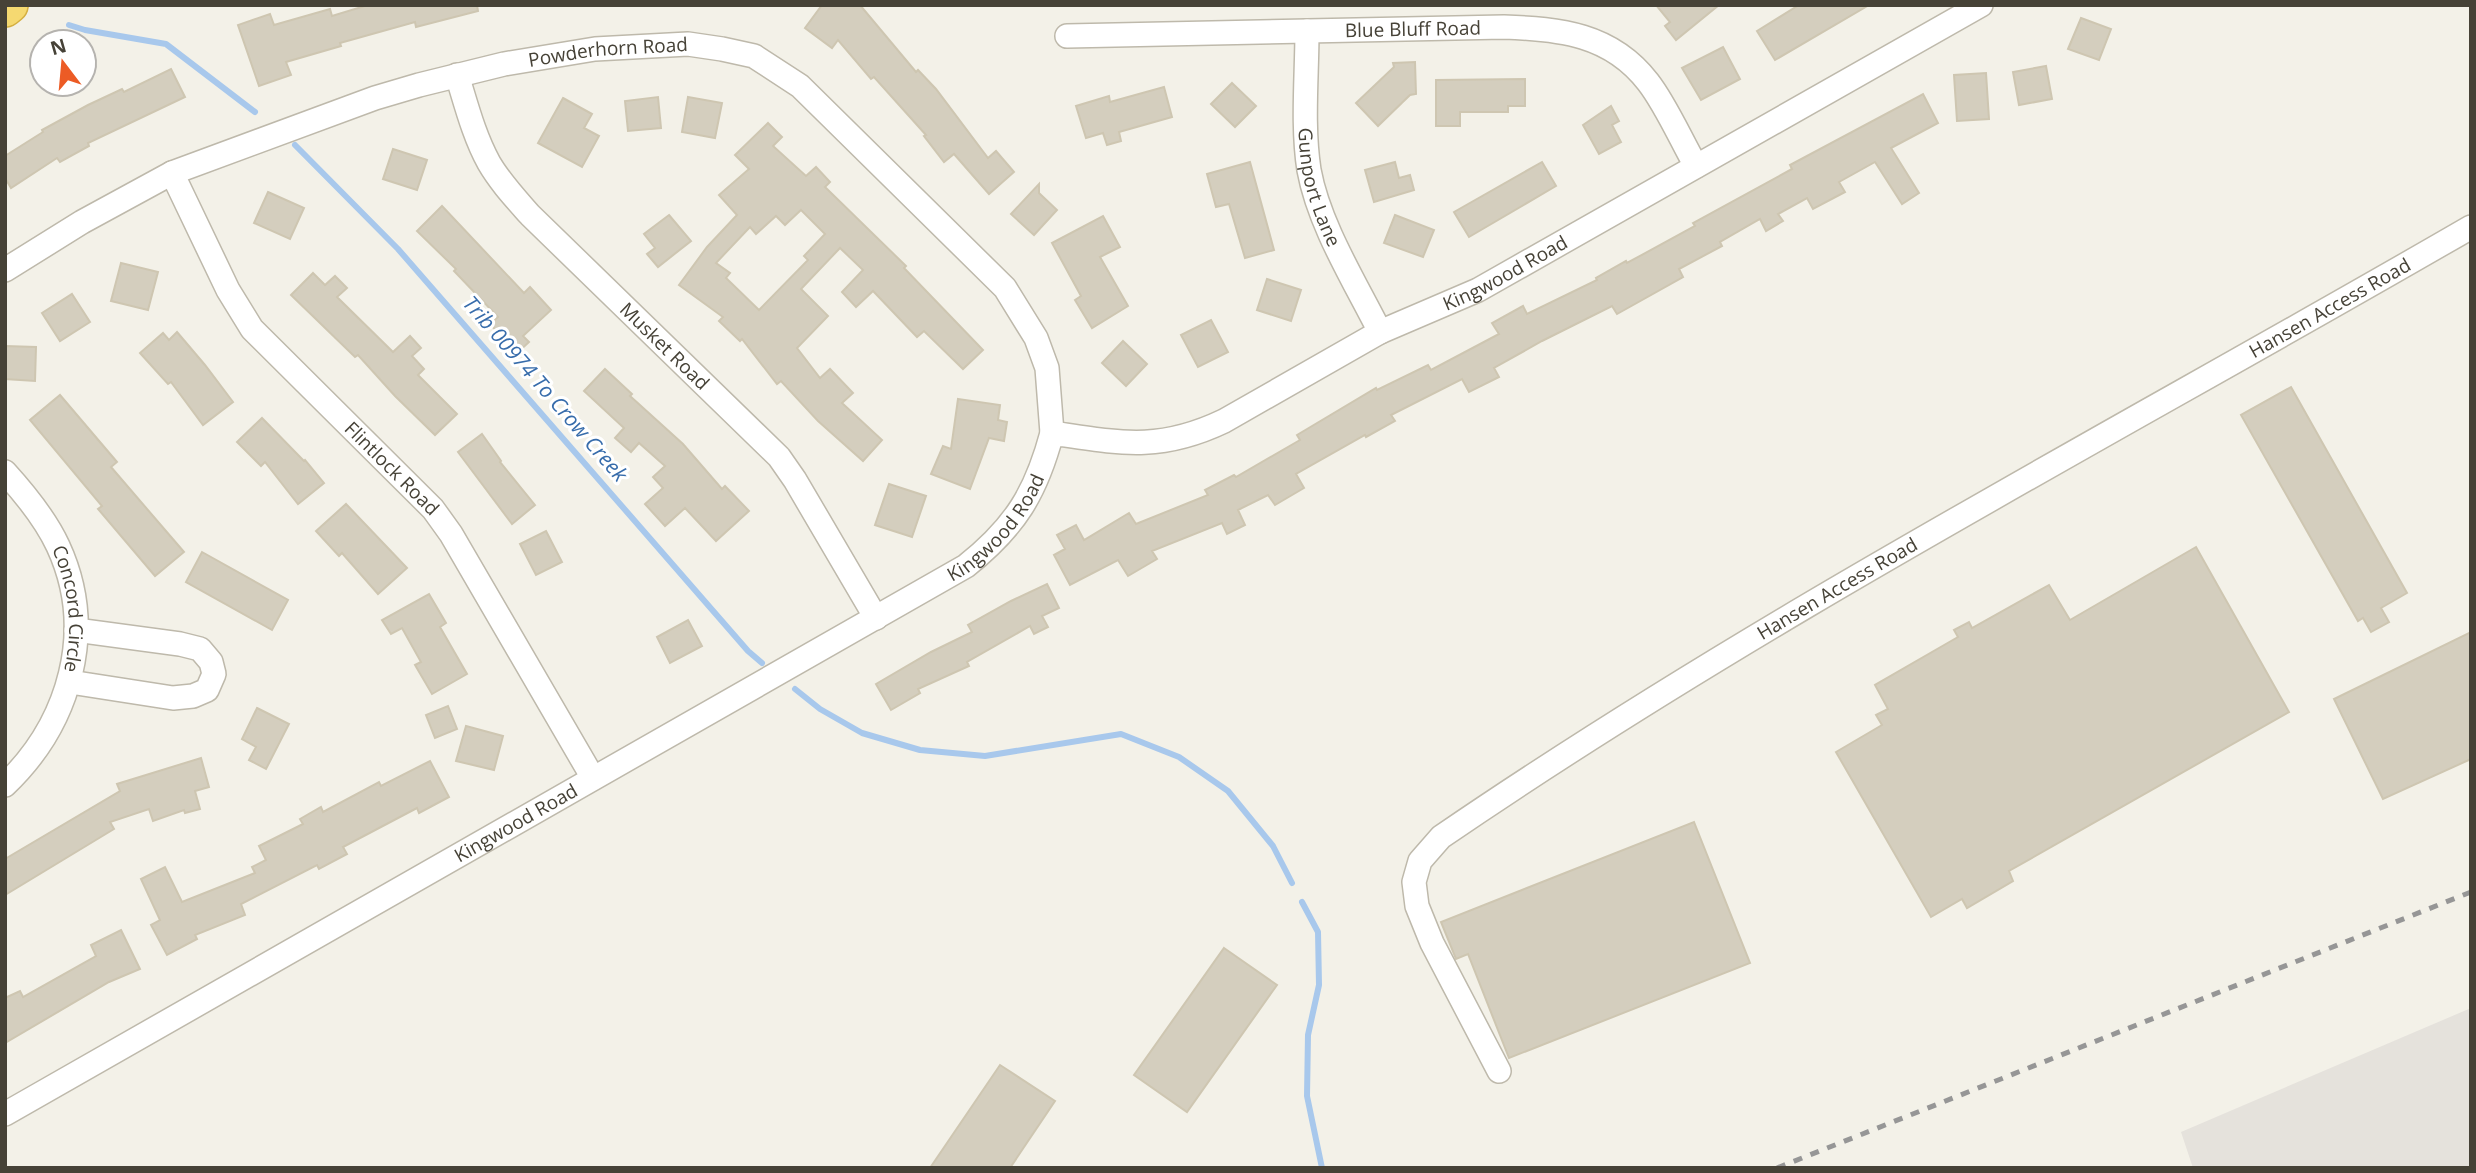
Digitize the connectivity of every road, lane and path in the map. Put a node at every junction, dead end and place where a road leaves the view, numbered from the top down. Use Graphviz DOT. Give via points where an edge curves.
graph roads {
  1 [pos="10,5"];
  2 [pos="1981,5"];
  3 [pos="5,9"];
  4 [pos="1307,31"];
  5 [pos="1067,36"];
  6 [pos="457,75"];
  7 [pos="1696,166"];
  8 [pos="172,173"];
  9 [pos="2471,227"];
  10 [pos="5,270"];
  11 [pos="1380,332"];
  12 [pos="1052,433"];
  13 [pos="5,472"];
  14 [pos="876,618"];
  15 [pos="76,630"];
  16 [pos="69,682"];
  17 [pos="593,778"];
  18 [pos="5,785"];
  19 [pos="1499,1071"];
  20 [pos="5,1114"];
  1 -- 3 [label="highway"];
  2 -- 7 [label="street, Kingwood Road"];
  4 -- 5 [label="street, Blue Bluff Road"];
  4 -- 7 [label="street, Blue Bluff Road" via="1504,27 1577,34 1607,47 1648,83"];
  4 -- 11 [label="street, Gunport Lane" via="1309,170 1327,226"];
  6 -- 8 [label="street, Powderhorn Road" via="375,98"];
  6 -- 12 [label="street, Powderhorn Road" via="544,57 688,44 754,56 775,68 800,86 1005,288 1036,338 1047,368"];
  6 -- 14 [label="street, Musket Road" via="478,140 508,190 779,457"];
  7 -- 11 [label="street, Kingwood Road" via="1478,290"];
  8 -- 10 [label="street, Powderhorn Road"];
  8 -- 17 [label="street, Flintlock Road" via="240,312 269,348 433,509"];
  9 -- 19 [label="street, Hansen Access Road" via="1859,575 1627,715 1441,837 1420,861 1414,883 1417,906"];
  11 -- 12 [label="street, Kingwood Road" via="1198,434 1139,444"];
  12 -- 14 [label="street, Kingwood Road" via="1028,498 991,546 966,566"];
  13 -- 15 [label="street, Concord Circle" via="58,546 74,600"];
  14 -- 17 [label="street, Kingwood Road"];
  15 -- 16 [label="street, Concord Circle"];
  15 -- 16 [label="street" via="201,649 214,674 207,690 173,698"];
  16 -- 18 [label="street, Concord Circle" via="44,740"];
  17 -- 20 [label="street, Kingwood Road"];
}
